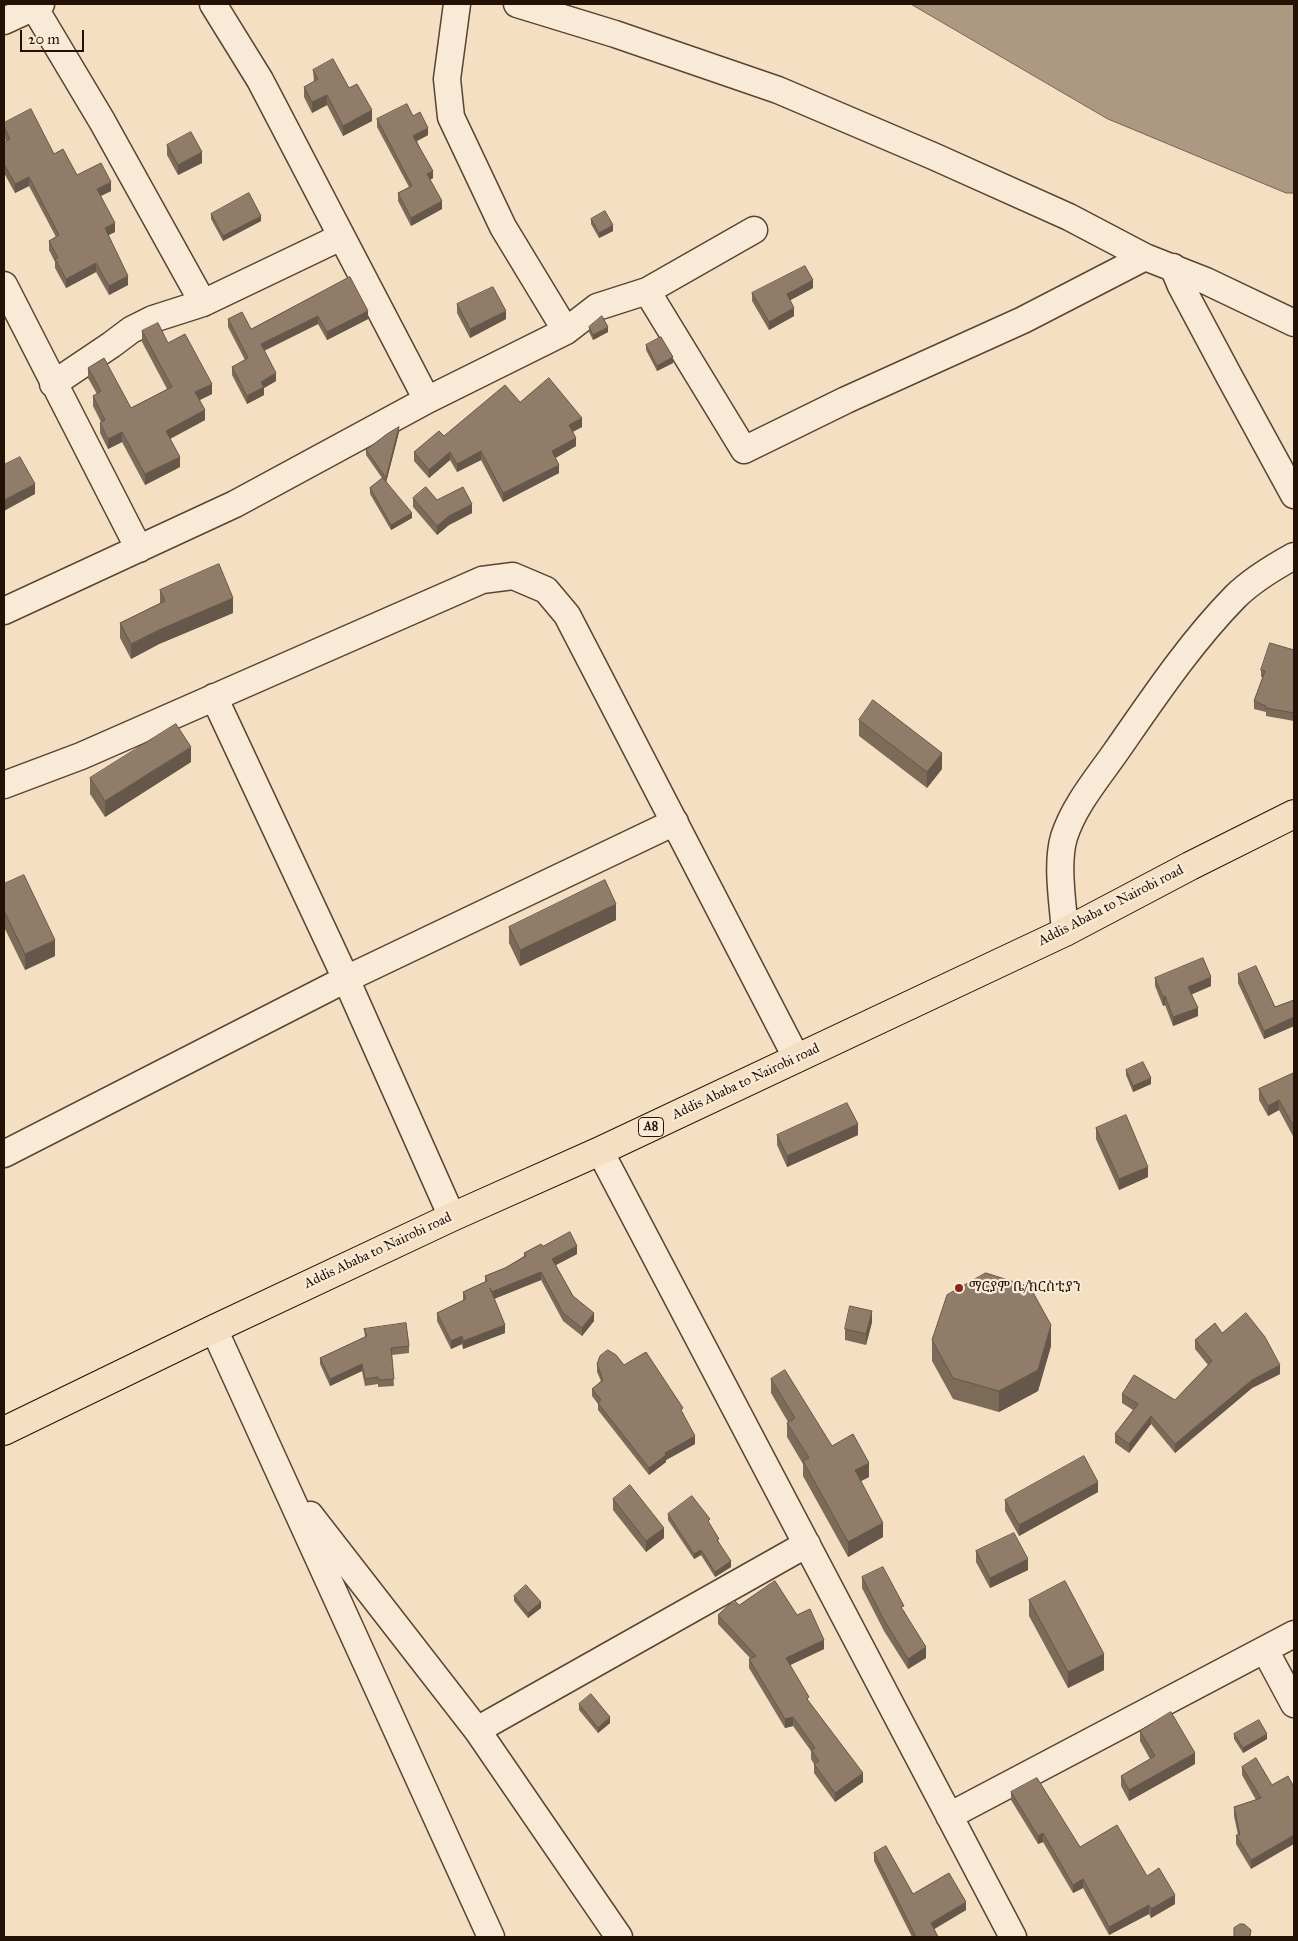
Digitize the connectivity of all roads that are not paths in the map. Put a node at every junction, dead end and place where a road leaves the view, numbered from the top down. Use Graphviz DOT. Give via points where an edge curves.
graph roads {
  1 [pos="213,4"];
  2 [pos="457,4"];
  3 [pos="517,4"];
  4 [pos="38,5"];
  5 [pos="4,21"];
  6 [pos="754,230"];
  7 [pos="341,237"];
  8 [pos="1145,257"];
  9 [pos="1173,267"];
  10 [pos="4,285"];
  11 [pos="647,291"];
  12 [pos="202,303"];
  13 [pos="1294,322"];
  14 [pos="566,331"];
  15 [pos="53,384"];
  16 [pos="427,400"];
  17 [pos="1294,495"];
  18 [pos="139,549"];
  19 [pos="1294,556"];
  20 [pos="4,611"];
  21 [pos="214,697"];
  22 [pos="4,785"];
  23 [pos="1294,814"];
  24 [pos="675,822"];
  25 [pos="1065,932"];
  26 [pos="346,979"];
  27 [pos="796,1057"];
  28 [pos="600,1151"];
  29 [pos="4,1154"];
  30 [pos="452,1216"];
  31 [pos="214,1329"];
  32 [pos="4,1431"];
  33 [pos="282,1479"];
  34 [pos="807,1544"];
  35 [pos="1294,1634"];
  36 [pos="1265,1650"];
  37 [pos="1294,1704"];
  38 [pos="477,1730"];
  39 [pos="949,1816"];
  40 [pos="491,1937"];
  41 [pos="620,1937"];
  42 [pos="1013,1937"];
  1 -- 7 [label="street" via="260,80"];
  2 -- 14 [label="street" via="447,79 451,117 502,227"];
  3 -- 8 [label="street" via="778,90 1060,213"];
  4 -- 5 [label="street"];
  4 -- 12 [label="street"];
  6 -- 11 [label="street"];
  7 -- 12 [label="street"];
  7 -- 16 [label="street"];
  8 -- 9 [label="street"];
  8 -- 11 [label="street" via="1023,320 744,450"];
  9 -- 13 [label="street"];
  9 -- 17 [label="street"];
  10 -- 15 [label="street"];
  11 -- 14 [label="street" via="597,307"];
  12 -- 15 [label="street" via="131,330"];
  14 -- 16 [label="street"];
  15 -- 18 [label="street"];
  16 -- 18 [label="street" via="235,504"];
  18 -- 20 [label="street"];
  19 -- 25 [label="street" via="1236,596 1199,639 1161,687 1072,815 1063,839 1061,862"];
  21 -- 22 [label="street" via="81,756"];
  21 -- 24 [label="street" via="482,580 513,576 546,590 567,615"];
  21 -- 26 [label="street"];
  23 -- 25 [label="highway, Addis Ababa to Nairobi road / A8"];
  24 -- 26 [label="street"];
  24 -- 27 [label="street"];
  25 -- 27 [label="highway, Addis Ababa to Nairobi road / A8"];
  26 -- 29 [label="street"];
  26 -- 30 [label="street"];
  27 -- 28 [label="highway, Addis Ababa to Nairobi road / A8"];
  28 -- 30 [label="highway, Addis Ababa to Nairobi road / A8"];
  28 -- 34 [label="street"];
  30 -- 31 [label="highway, Addis Ababa to Nairobi road / A8"];
  31 -- 32 [label="highway, Addis Ababa to Nairobi road / A8"];
  31 -- 33 [label="street"];
  33 -- 38 [label="street"];
  33 -- 40 [label="street"];
  34 -- 38 [label="street"];
  34 -- 39 [label="street"];
  35 -- 36 [label="street"];
  36 -- 37 [label="street"];
  36 -- 39 [label="street"];
  38 -- 41 [label="street"];
  39 -- 42 [label="street"];
}
